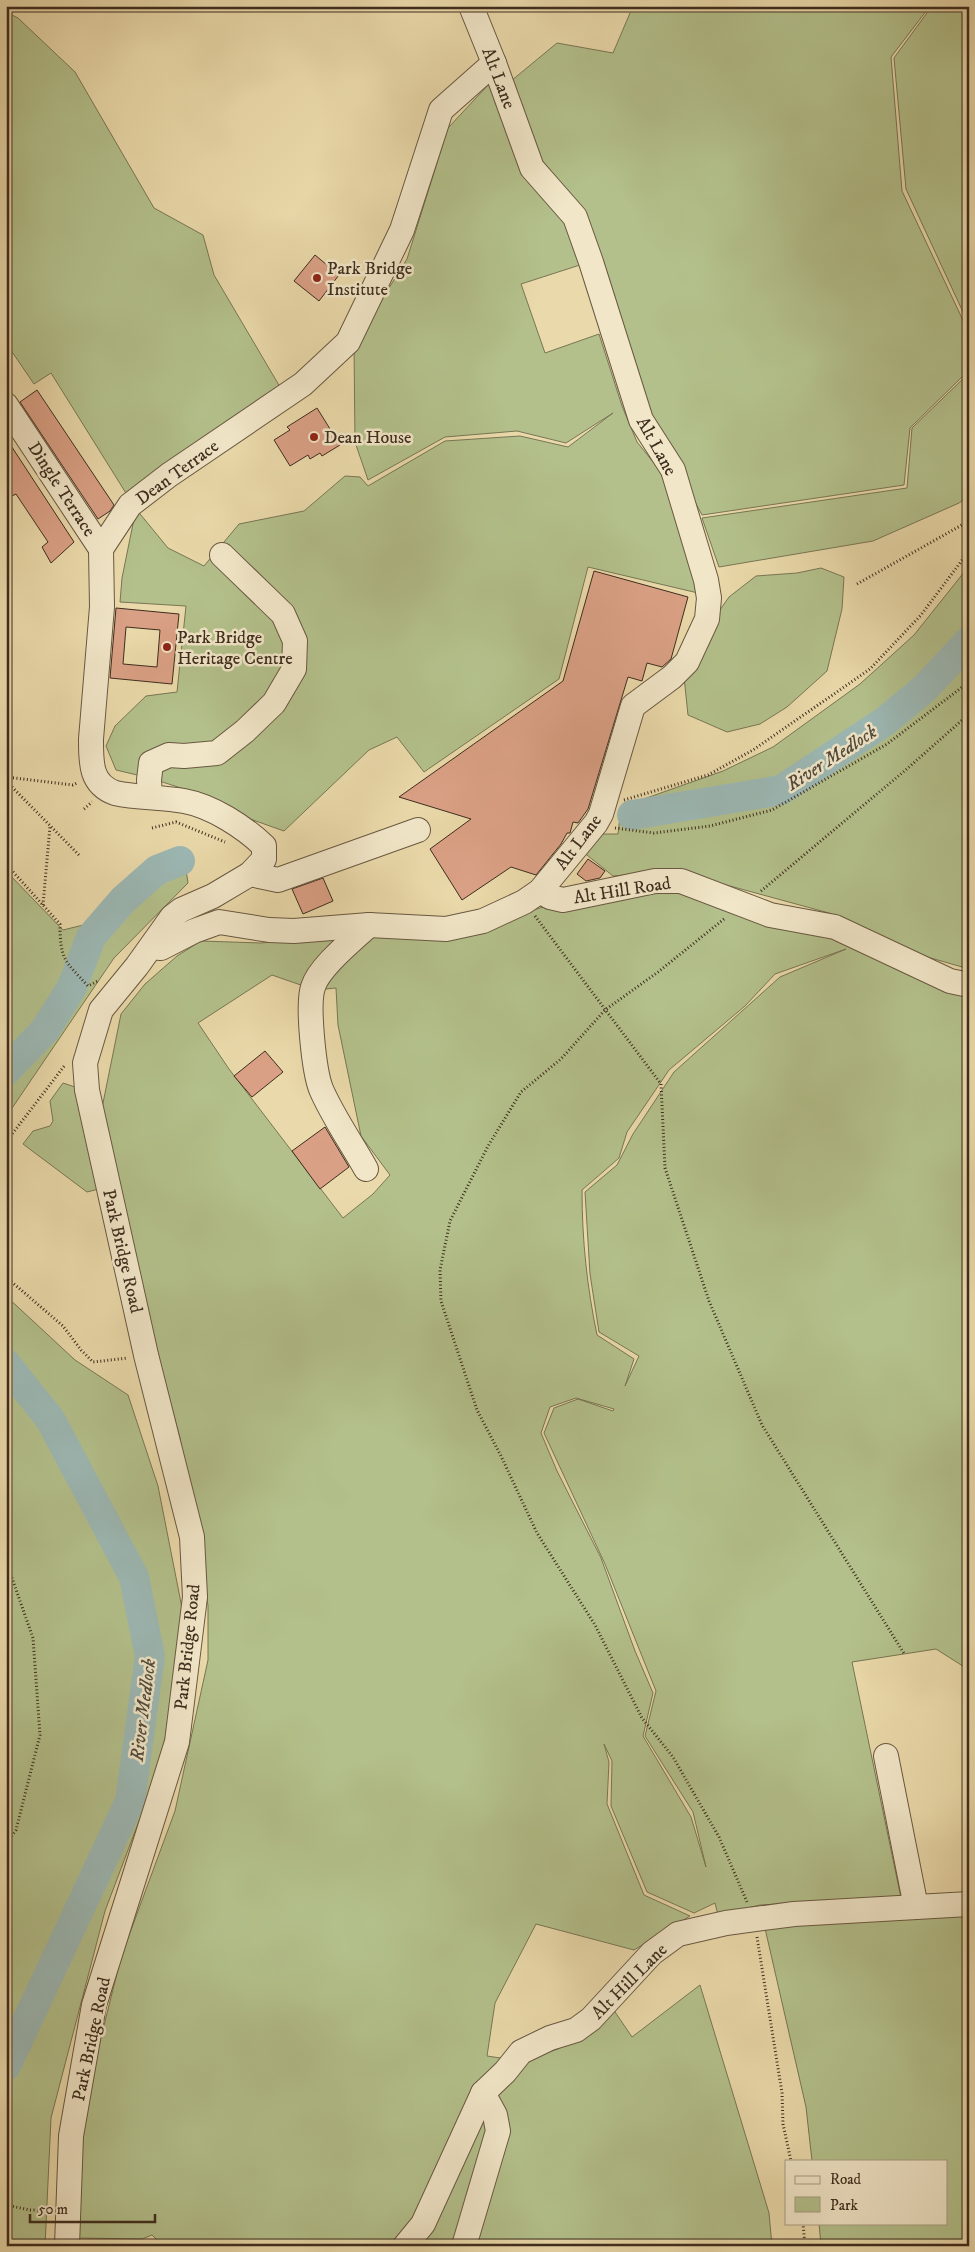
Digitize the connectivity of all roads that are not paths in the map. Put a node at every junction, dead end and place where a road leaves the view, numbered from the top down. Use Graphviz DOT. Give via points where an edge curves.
graph roads {
  1 [pos="471,6"];
  2 [pos="494,62"];
  3 [pos="6,405"];
  4 [pos="102,549"];
  5 [pos="222,555"];
  6 [pos="150,797"];
  7 [pos="418,830"];
  8 [pos="250,874"];
  9 [pos="540,891"];
  10 [pos="369,925"];
  11 [pos="152,947"];
  12 [pos="969,985"];
  13 [pos="366,1169"];
  14 [pos="886,1756"];
  15 [pos="969,1904"];
  16 [pos="916,1907"];
  17 [pos="483,2093"];
  18 [pos="67,2246"];
  19 [pos="405,2246"];
  20 [pos="464,2246"];
  1 -- 2 [label="street, Alt Lane"];
  2 -- 4 [label="street, Dean Terrace" via="441,110 402,230 348,342 303,384 130,505"];
  2 -- 9 [label="street, Alt Lane" via="532,168 575,217 641,420 673,470 709,598 707,619 687,662 633,706 600,813"];
  3 -- 4 [label="street, Dingle Terrace"];
  4 -- 6 [label="street" via="93,607 90,761 93,775 106,790"];
  5 -- 6 [label="street" via="283,614 295,641 294,669 274,703 217,753 168,756 151,763"];
  6 -- 8 [label="street" via="187,801 245,828 264,846 264,859"];
  7 -- 8 [label="street" via="278,880"];
  8 -- 11 [label="street" via="172,917"];
  9 -- 10 [label="street" via="524,902 466,926 446,929"];
  9 -- 12 [label="street, Alt Hill Road" via="563,900 655,881 681,881 770,915 834,927 950,981"];
  10 -- 11 [label="street" via="294,931 219,922 161,948"];
  10 -- 13 [label="street" via="317,979 312,988 310,1028 321,1088"];
  11 -- 18 [label="street, Park Bridge Road" via="102,1010 85,1063 87,1090 146,1355 192,1537 195,1597 177,1742 94,2004 71,2136"];
  14 -- 16 [label="street"];
  15 -- 16 [label="street, Alt Hill Lane"];
  16 -- 17 [label="street, Alt Hill Lane" via="794,1914 726,1923 678,1934 652,1953 592,2019 576,2030 521,2052"];
  17 -- 19 [label="street, Alt Hill Lane" via="423,2224"];
  17 -- 20 [label="street" via="495,2115 498,2131"];
}
